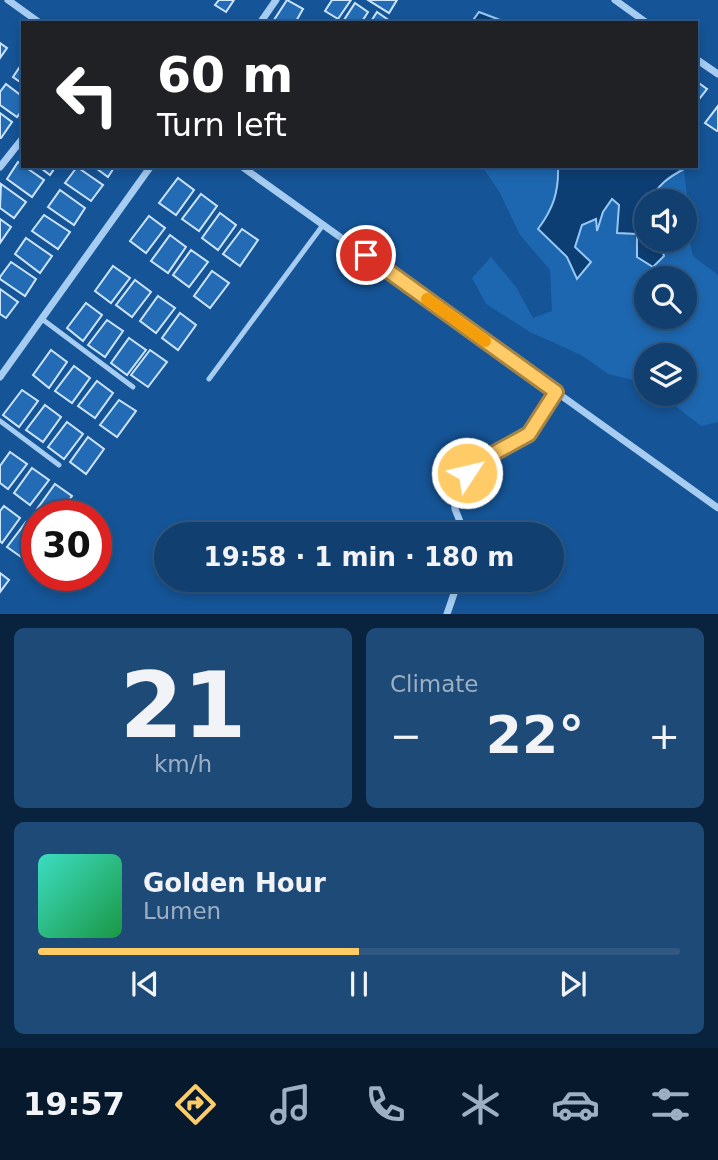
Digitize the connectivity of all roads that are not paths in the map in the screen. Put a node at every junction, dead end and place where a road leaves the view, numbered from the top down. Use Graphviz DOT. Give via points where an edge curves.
graph roads {
  1 [pos="8,0"];
  2 [pos="276,0"];
  3 [pos="615,0"];
  4 [pos="631,0"];
  5 [pos="629,10"];
  6 [pos="37,21"];
  7 [pos="261,21"];
  8 [pos="644,21"];
  9 [pos="698,60"];
  10 [pos="718,74"];
  11 [pos="21,141"];
  12 [pos="0,167"];
  13 [pos="150,168"];
  14 [pos="244,168"];
  15 [pos="323,225"];
  16 [pos="42,319"];
  17 [pos="0,377"];
  18 [pos="209,379"];
  19 [pos="133,387"];
  20 [pos="556,392"];
  21 [pos="0,421"];
  22 [pos="59,465"];
  23 [pos="718,508"];
  24 [pos="460,522"];
  25 [pos="455,592"];
  26 [pos="447,614"];
  1 -- 6 [label="street"];
  2 -- 7 [label="street"];
  3 -- 5 [label="street"];
  4 -- 5 [label="street"];
  5 -- 8 [label="street"];
  9 -- 10 [label="street"];
  11 -- 12 [label="street"];
  13 -- 16 [label="street"];
  14 -- 15 [label="street"];
  15 -- 18 [label="lane"];
  15 -- 20 [label="street"];
  16 -- 17 [label="street"];
  16 -- 19 [label="lane"];
  20 -- 23 [label="street"];
  20 -- 24 [label="street" via="529,434 480,461 453,485"];
  21 -- 22 [label="lane"];
  25 -- 26 [label="street"];
}
